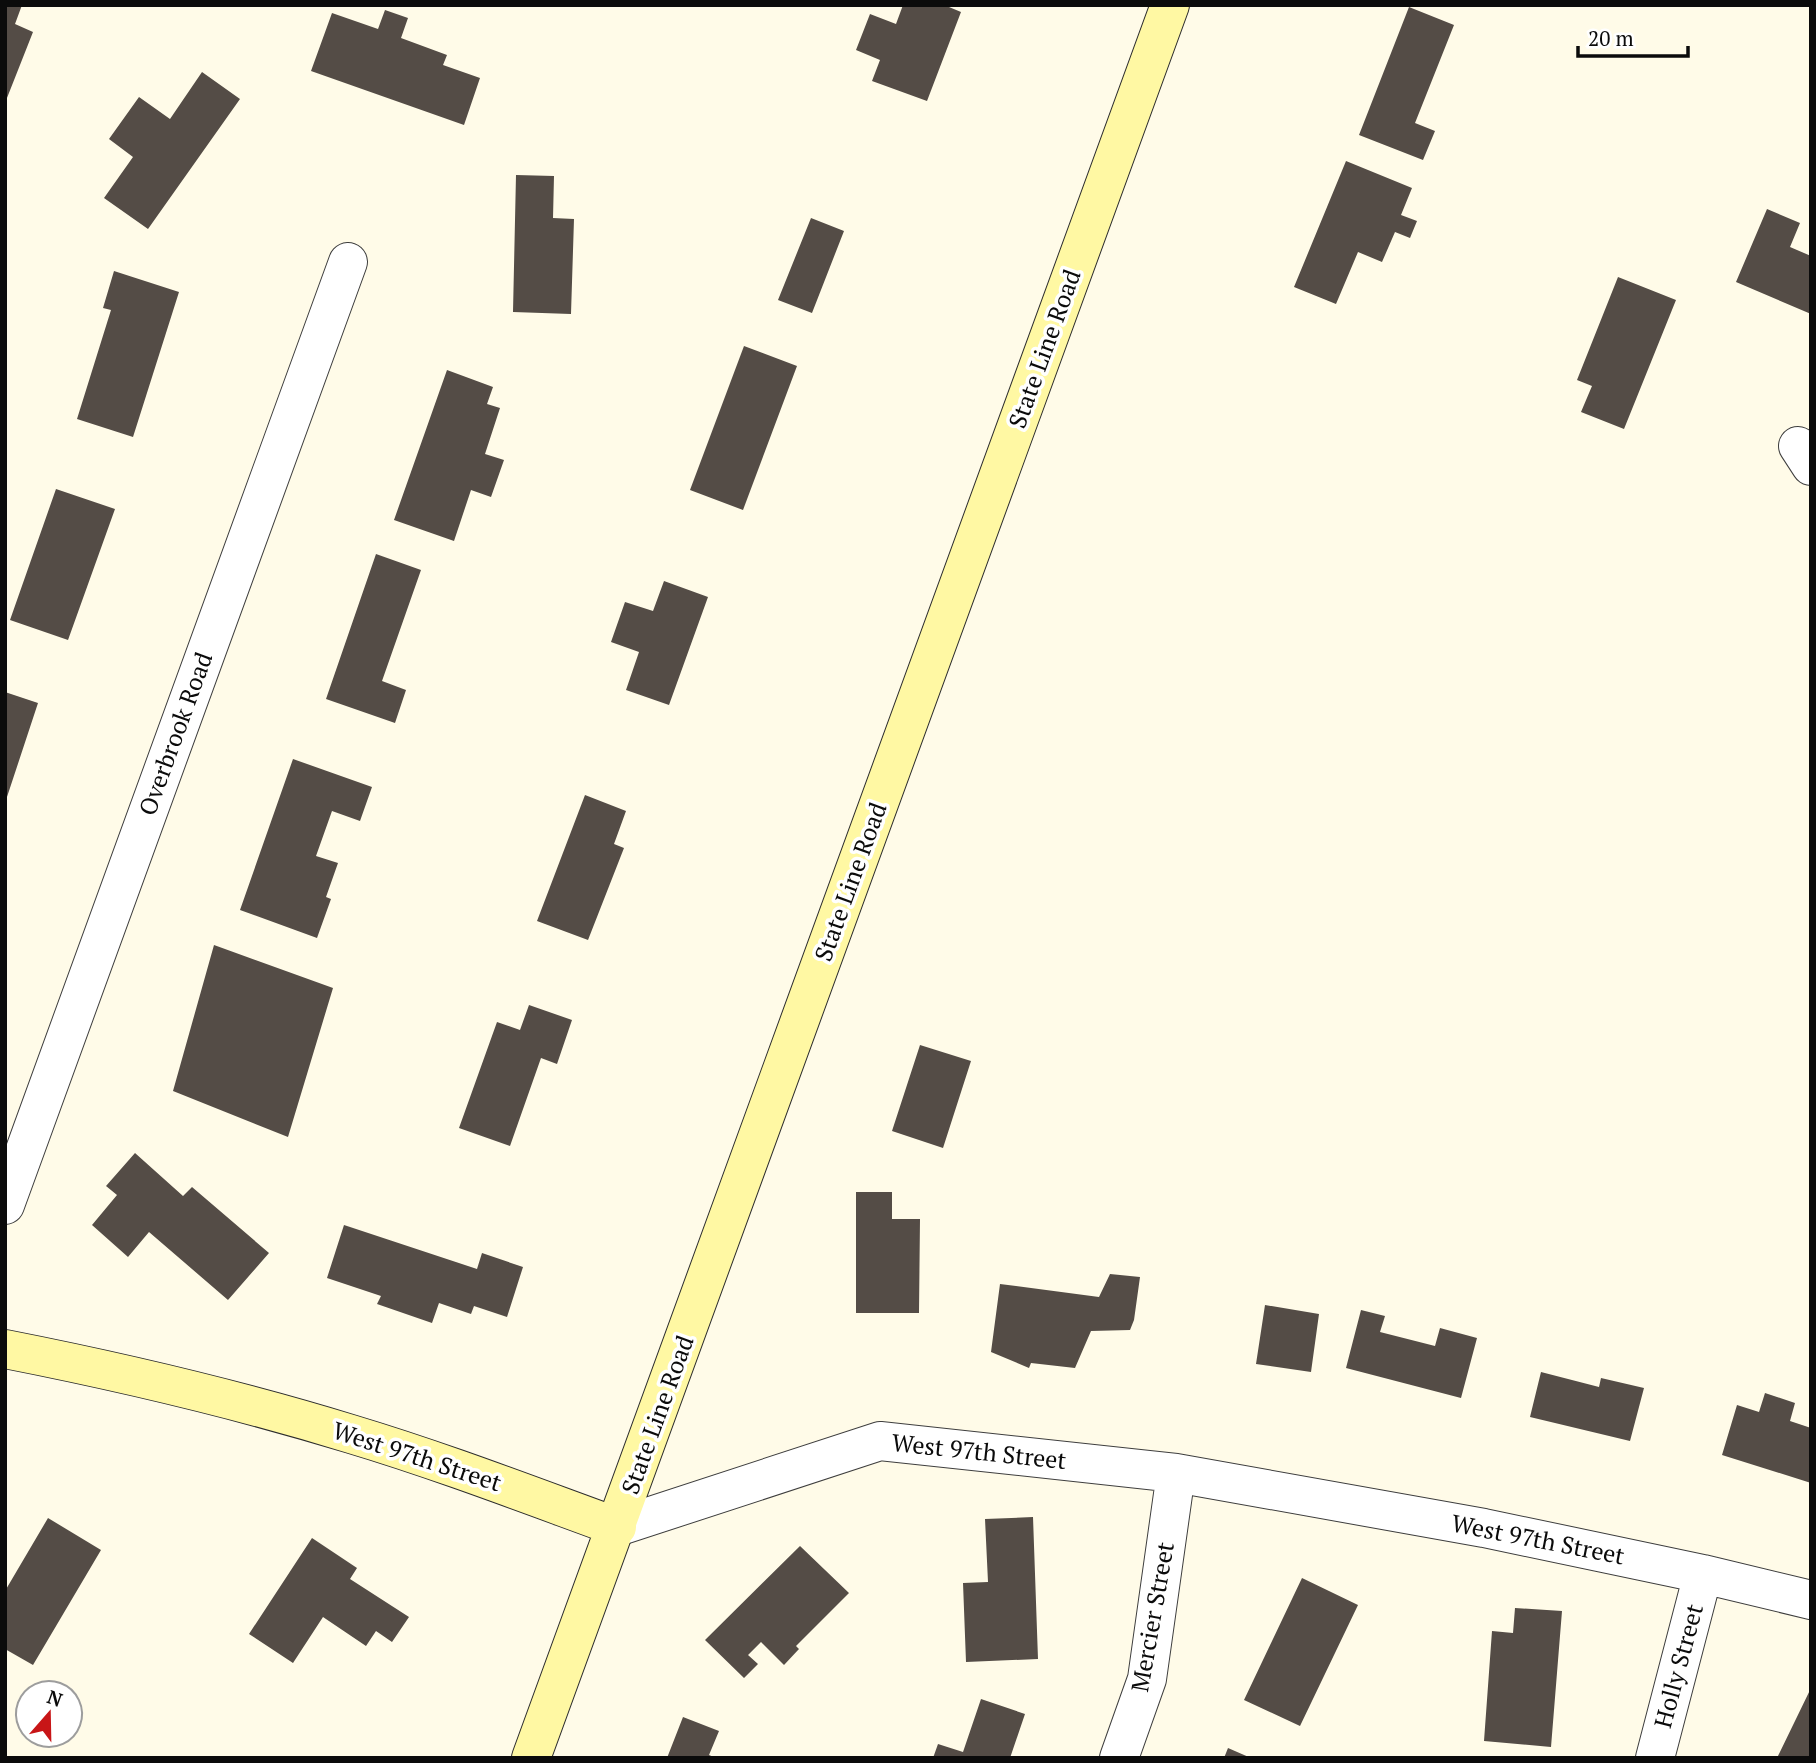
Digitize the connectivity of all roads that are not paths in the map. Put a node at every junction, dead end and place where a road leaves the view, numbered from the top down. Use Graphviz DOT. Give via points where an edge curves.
graph roads {
  1 [pos="1170,5"];
  2 [pos="348,262"];
  3 [pos="5,1205"];
  4 [pos="5,1349"];
  5 [pos="1176,1473"];
  6 [pos="617,1527"];
  7 [pos="1703,1574"];
  8 [pos="1811,1600"];
  9 [pos="531,1758"];
  10 [pos="1119,1758"];
  11 [pos="1655,1758"];
  1 -- 6 [label="main road, State Line Road"];
  2 -- 3 [label="street, Overbrook Road"];
  4 -- 6 [label="main road, West 97th Street" via="142,1376 349,1433"];
  5 -- 6 [label="street, West 97th Street" via="880,1441"];
  5 -- 7 [label="street, West 97th Street" via="1484,1528"];
  5 -- 10 [label="street, Mercier Street" via="1147,1679"];
  6 -- 9 [label="main road, State Line Road"];
  7 -- 8 [label="street, West 97th Street"];
  7 -- 11 [label="street, Holly Street"];
}
